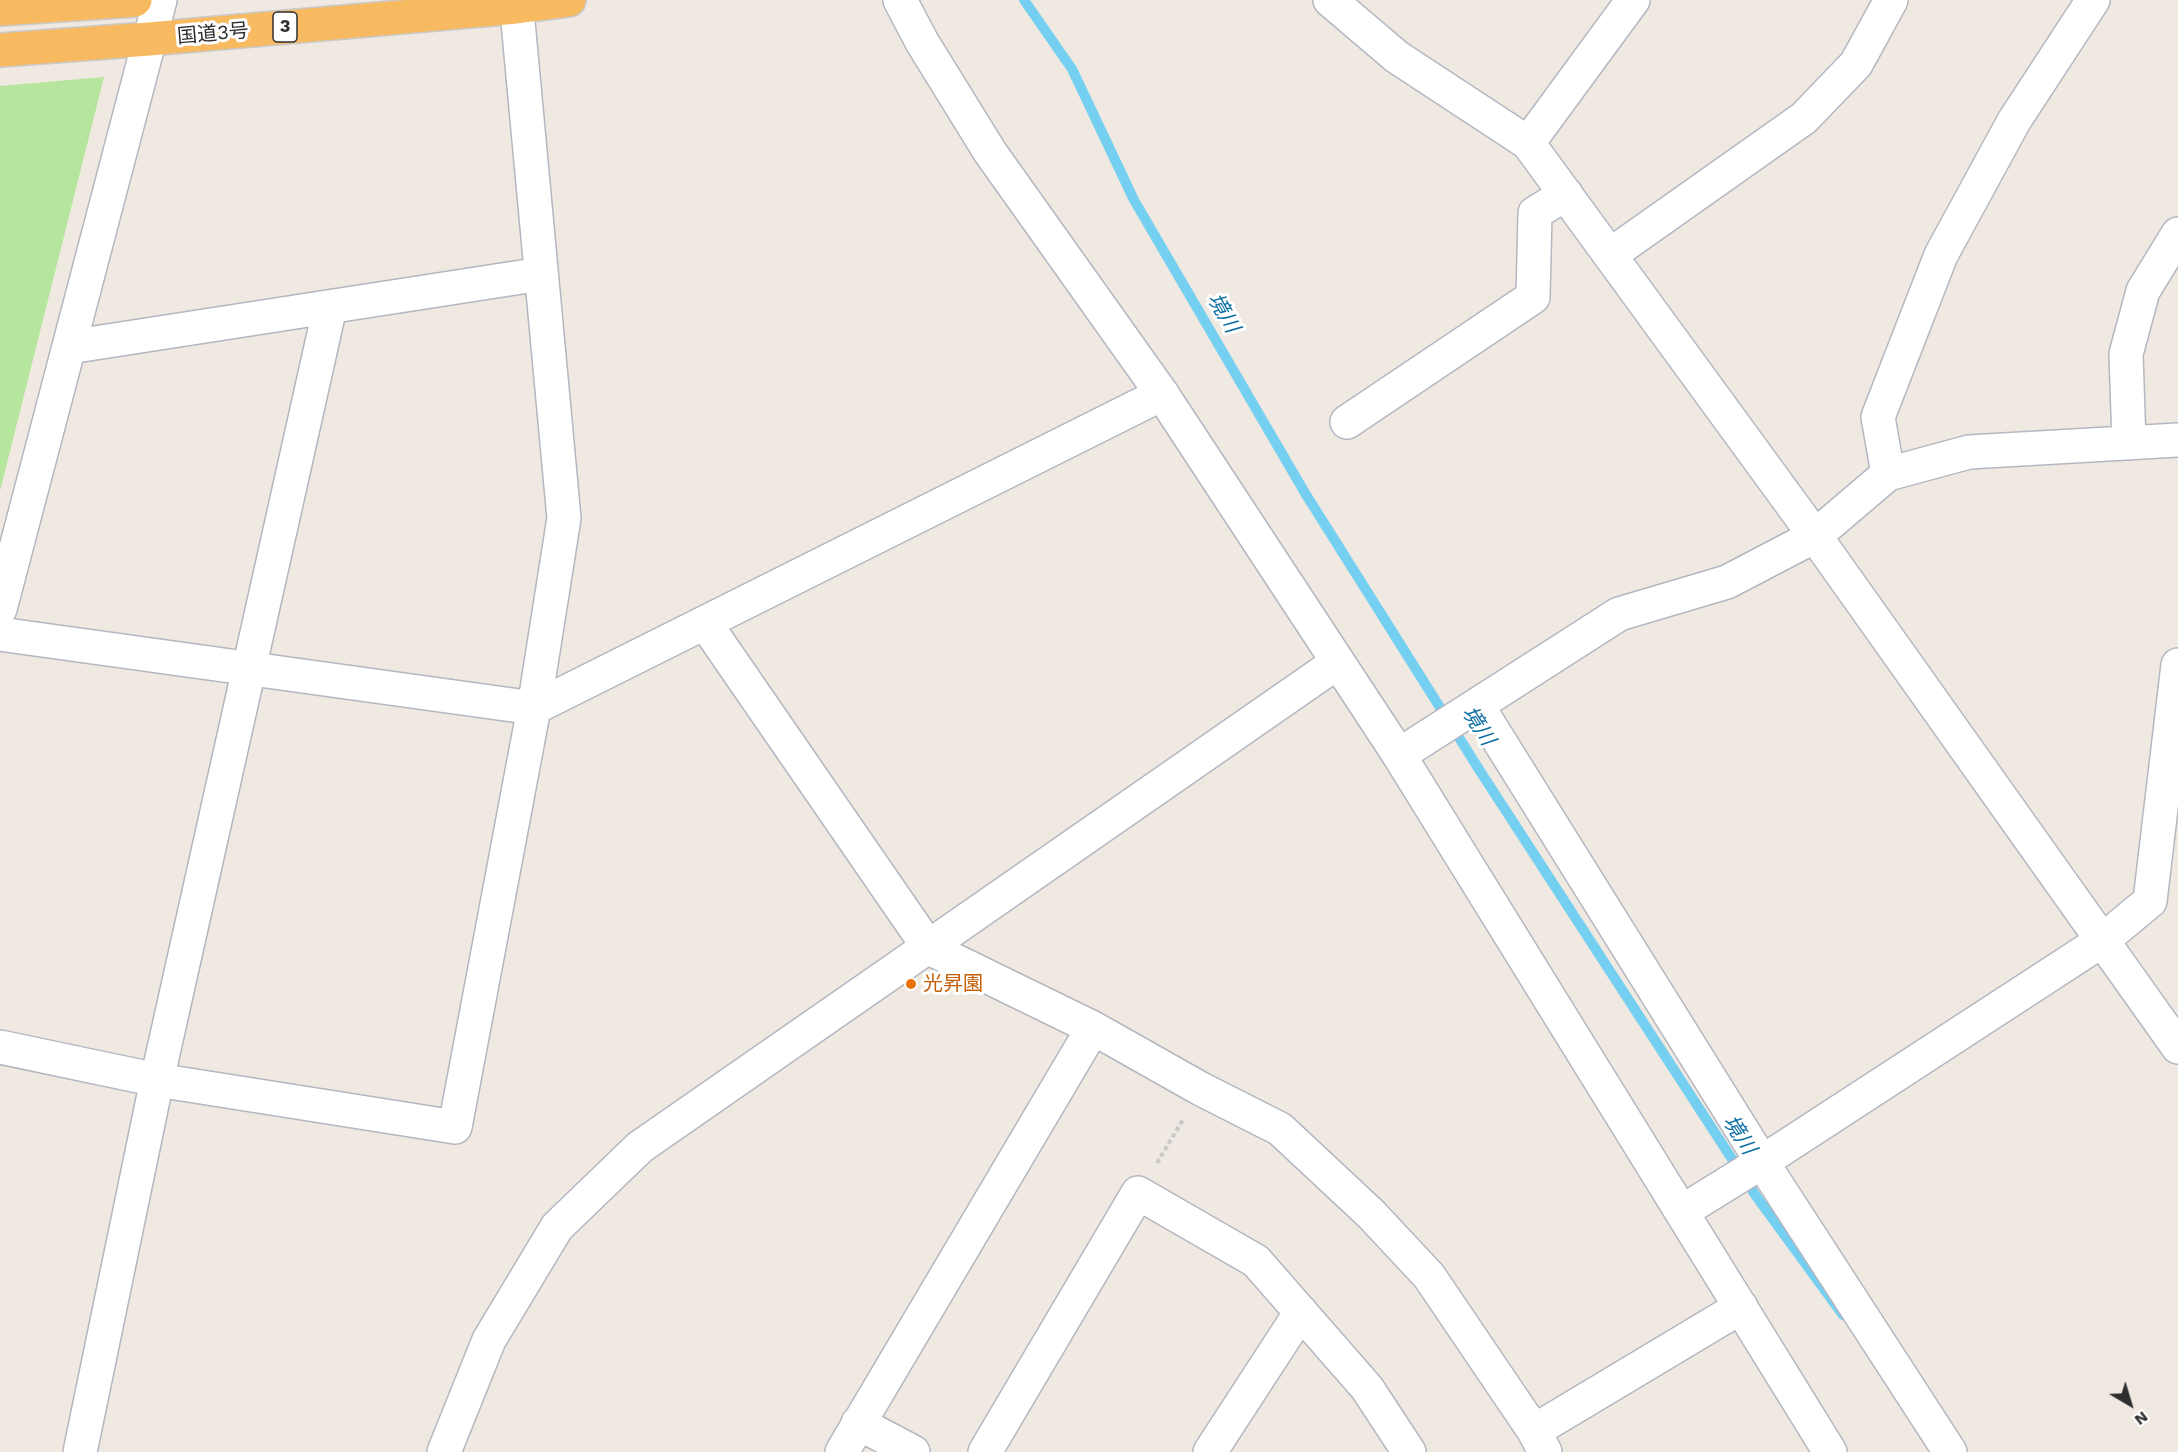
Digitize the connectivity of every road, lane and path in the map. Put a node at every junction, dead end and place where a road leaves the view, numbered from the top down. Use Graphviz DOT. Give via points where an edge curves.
graph roads {
  1 [pos="135,0"];
  2 [pos="160,0"];
  3 [pos="569,0"];
  4 [pos="900,0"];
  5 [pos="1330,0"];
  6 [pos="1633,0"];
  7 [pos="1891,0"];
  8 [pos="2093,0"];
  9 [pos="516,3"];
  10 [pos="0,9"];
  11 [pos="149,39"];
  12 [pos="0,50"];
  13 [pos="1528,142"];
  14 [pos="1566,194"];
  15 [pos="2178,234"];
  16 [pos="1610,255"];
  17 [pos="541,274"];
  18 [pos="330,307"];
  19 [pos="69,346"];
  20 [pos="1162,394"];
  21 [pos="1347,422"];
  22 [pos="2178,440"];
  23 [pos="2129,442"];
  24 [pos="1888,474"];
  25 [pos="1815,536"];
  26 [pos="0,609"];
  27 [pos="705,623"];
  28 [pos="0,634"];
  29 [pos="1338,662"];
  30 [pos="2178,664"];
  31 [pos="250,668"];
  32 [pos="1477,705"];
  33 [pos="534,708"];
  34 [pos="1399,755"];
  35 [pos="2103,940"];
  36 [pos="929,948"];
  37 [pos="1094,1028"];
  38 [pos="0,1047"];
  39 [pos="2178,1047"];
  40 [pos="156,1080"];
  41 [pos="1201,1089"];
  42 [pos="1762,1162"];
  43 [pos="1138,1193"];
  44 [pos="1683,1211"];
  45 [pos="1742,1307"];
  46 [pos="1301,1312"];
  47 [pos="858,1423"];
  48 [pos="1540,1442"];
  49 [pos="80,1452"];
  50 [pos="444,1452"];
  51 [pos="842,1452"];
  52 [pos="913,1452"];
  53 [pos="985,1452"];
  54 [pos="1210,1452"];
  55 [pos="1409,1452"];
  56 [pos="1830,1452"];
  57 [pos="1950,1452"];
  1 -- 10 [label="highway"];
  2 -- 11 [label="street"];
  3 -- 9 [label="highway, 国道3号 / 3"];
  4 -- 20 [label="street" via="990,152"];
  5 -- 13 [label="street" via="1397,57"];
  6 -- 13 [label="street"];
  7 -- 16 [label="street" via="1856,64 1804,118"];
  8 -- 24 [label="street" via="2014,121 1941,255 1878,417"];
  9 -- 11 [label="highway, 国道3号 / 3"];
  9 -- 17 [label="street"];
  11 -- 12 [label="highway, 国道3号 / 3"];
  11 -- 19 [label="street"];
  13 -- 14 [label="street"];
  14 -- 16 [label="street"];
  14 -- 21 [label="street" via="1534,213 1533,297"];
  15 -- 23 [label="street" via="2143,291 2126,354"];
  16 -- 25 [label="street"];
  17 -- 18 [label="street"];
  17 -- 33 [label="street" via="564,518"];
  18 -- 19 [label="street"];
  18 -- 31 [label="street"];
  19 -- 26 [label="street"];
  20 -- 27 [label="street"];
  20 -- 29 [label="street"];
  22 -- 23 [label="street"];
  23 -- 24 [label="street" via="1969,452"];
  24 -- 25 [label="street"];
  25 -- 32 [label="street" via="1727,582 1619,614"];
  25 -- 35 [label="street"];
  27 -- 33 [label="street"];
  27 -- 36 [label="street"];
  28 -- 31 [label="street"];
  29 -- 34 [label="street"];
  29 -- 36 [label="street"];
  30 -- 35 [label="street" via="2150,901"];
  31 -- 33 [label="street"];
  31 -- 40 [label="street"];
  32 -- 34 [label="street"];
  32 -- 42 [label="street"];
  33 -- 40 [label="street" via="455,1127"];
  34 -- 44 [label="street"];
  35 -- 39 [label="street"];
  35 -- 42 [label="street"];
  36 -- 37 [label="street"];
  36 -- 50 [label="street" via="640,1147 557,1227 489,1340"];
  37 -- 41 [label="street"];
  37 -- 47 [label="street"];
  38 -- 40 [label="street"];
  40 -- 49 [label="street"];
  41 -- 43 [label="path"];
  41 -- 48 [label="street" via="1280,1129 1371,1214 1429,1276"];
  42 -- 44 [label="street"];
  42 -- 57 [label="street"];
  43 -- 46 [label="street" via="1257,1261"];
  43 -- 53 [label="street"];
  44 -- 45 [label="street"];
  45 -- 48 [label="street"];
  45 -- 56 [label="street"];
  46 -- 54 [label="street"];
  46 -- 55 [label="street" via="1367,1388"];
  47 -- 51 [label="street"];
  47 -- 52 [label="street"];
}
